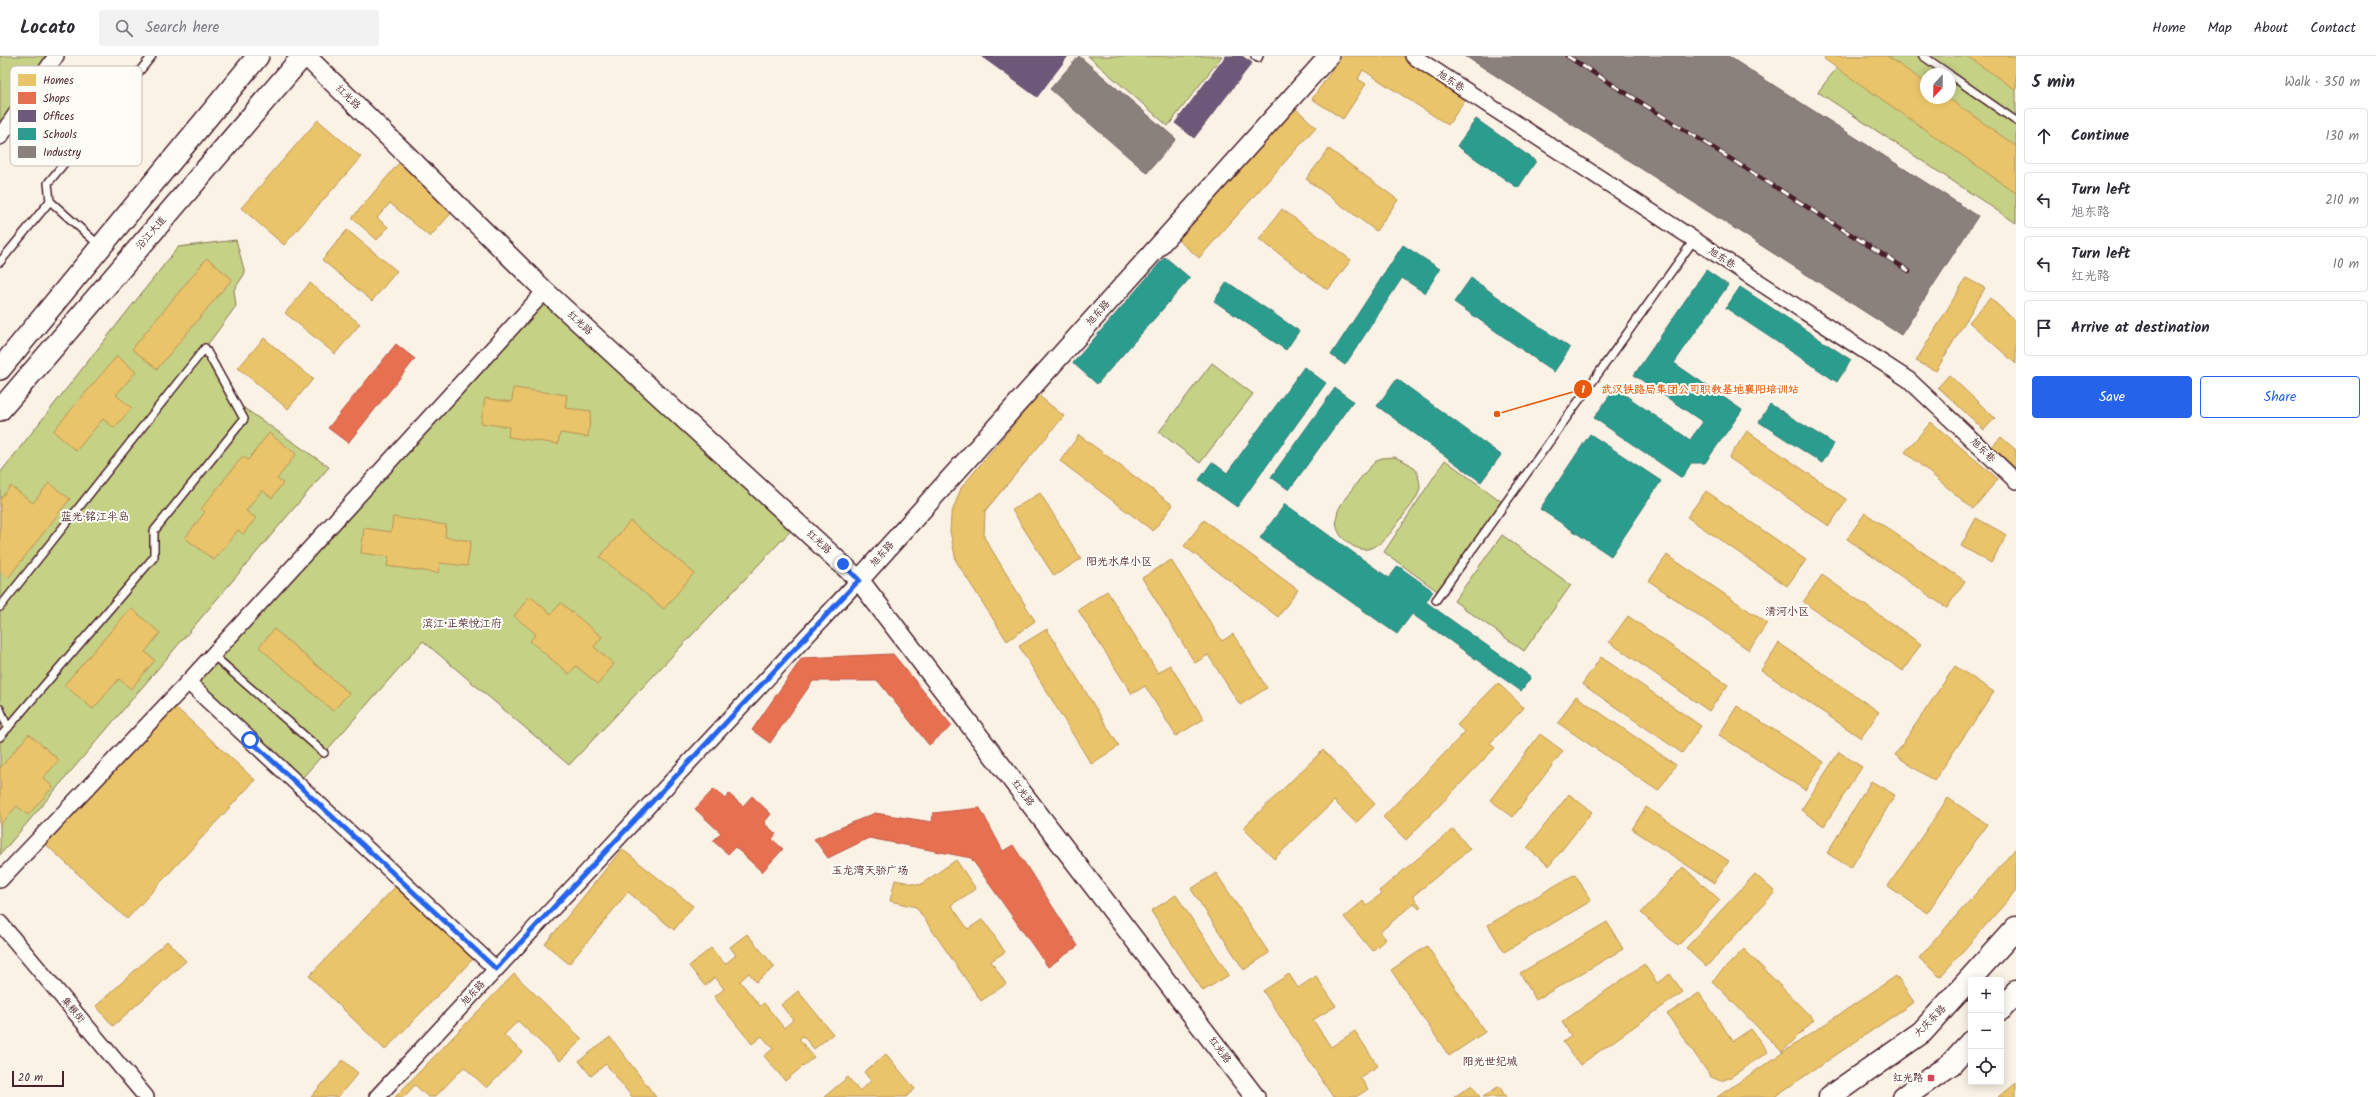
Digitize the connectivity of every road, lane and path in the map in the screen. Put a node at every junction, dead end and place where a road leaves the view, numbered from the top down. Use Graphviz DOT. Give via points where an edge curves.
graph roads {
  1 [pos="56,56"];
  2 [pos="152,56"];
  3 [pos="258,56"];
  4 [pos="304,56"];
  5 [pos="1255,56"];
  6 [pos="1259,56"];
  7 [pos="1329,56"];
  8 [pos="1413,56"];
  9 [pos="1923,56"];
  10 [pos="49,66"];
  11 [pos="142,68"];
  12 [pos="1940,68"];
  13 [pos="1956,79"];
  14 [pos="2016,121"];
  15 [pos="10,123"];
  16 [pos="0,137"];
  17 [pos="62,166"];
  18 [pos="50,201"];
  19 [pos="1694,240"];
  20 [pos="101,246"];
  21 [pos="0,262"];
  22 [pos="545,291"];
  23 [pos="0,369"];
  24 [pos="0,410"];
  25 [pos="2016,481"];
  26 [pos="859,580"];
  27 [pos="1436,600"];
  28 [pos="0,606"];
  29 [pos="213,655"];
  30 [pos="188,682"];
  31 [pos="0,709"];
  32 [pos="8,728"];
  33 [pos="0,737"];
  34 [pos="324,753"];
  35 [pos="0,880"];
  36 [pos="0,923"];
  37 [pos="2016,928"];
  38 [pos="496,969"];
  39 [pos="2016,992"];
  40 [pos="2004,1005"];
  41 [pos="1968,1045"];
  42 [pos="146,1097"];
  43 [pos="377,1097"];
  44 [pos="1256,1097"];
  45 [pos="1830,1097"];
  46 [pos="1904,1097"];
  1 -- 10 [label="street"];
  2 -- 11 [label="lane"];
  3 -- 20 [label="main road"];
  4 -- 22 [label="street, 红光路"];
  4 -- 24 [label="main road, 沿江大道"];
  5 -- 6 [label="lane"];
  7 -- 26 [label="street, 旭东路"];
  8 -- 19 [label="street, 旭东巷"];
  9 -- 12 [label="lane"];
  13 -- 14 [label="lane"];
  15 -- 16 [label="street"];
  17 -- 18 [label="lane" via="48,183"];
  18 -- 20 [label="lane"];
  18 -- 21 [label="lane"];
  19 -- 25 [label="street, 旭东巷" via="1909,380"];
  19 -- 27 [label="lane"];
  20 -- 23 [label="main road"];
  22 -- 26 [label="street, 红光路"];
  22 -- 29 [label="street"];
  26 -- 38 [label="street, 旭东路"];
  26 -- 44 [label="street, 红光路"];
  28 -- 32 [label="lane" via="205,348 244,419 154,531 154,557"];
  29 -- 30 [label="street"];
  29 -- 34 [label="lane"];
  30 -- 35 [label="street"];
  30 -- 38 [label="street"];
  31 -- 32 [label="lane"];
  32 -- 33 [label="lane"];
  36 -- 42 [label="street, 集粮街"];
  37 -- 45 [label="main road, 大庆东路" via="1922,1032"];
  38 -- 43 [label="street, 旭东路"];
  39 -- 40 [label="main road"];
  41 -- 46 [label="main road" via="1951,1064"];
}
